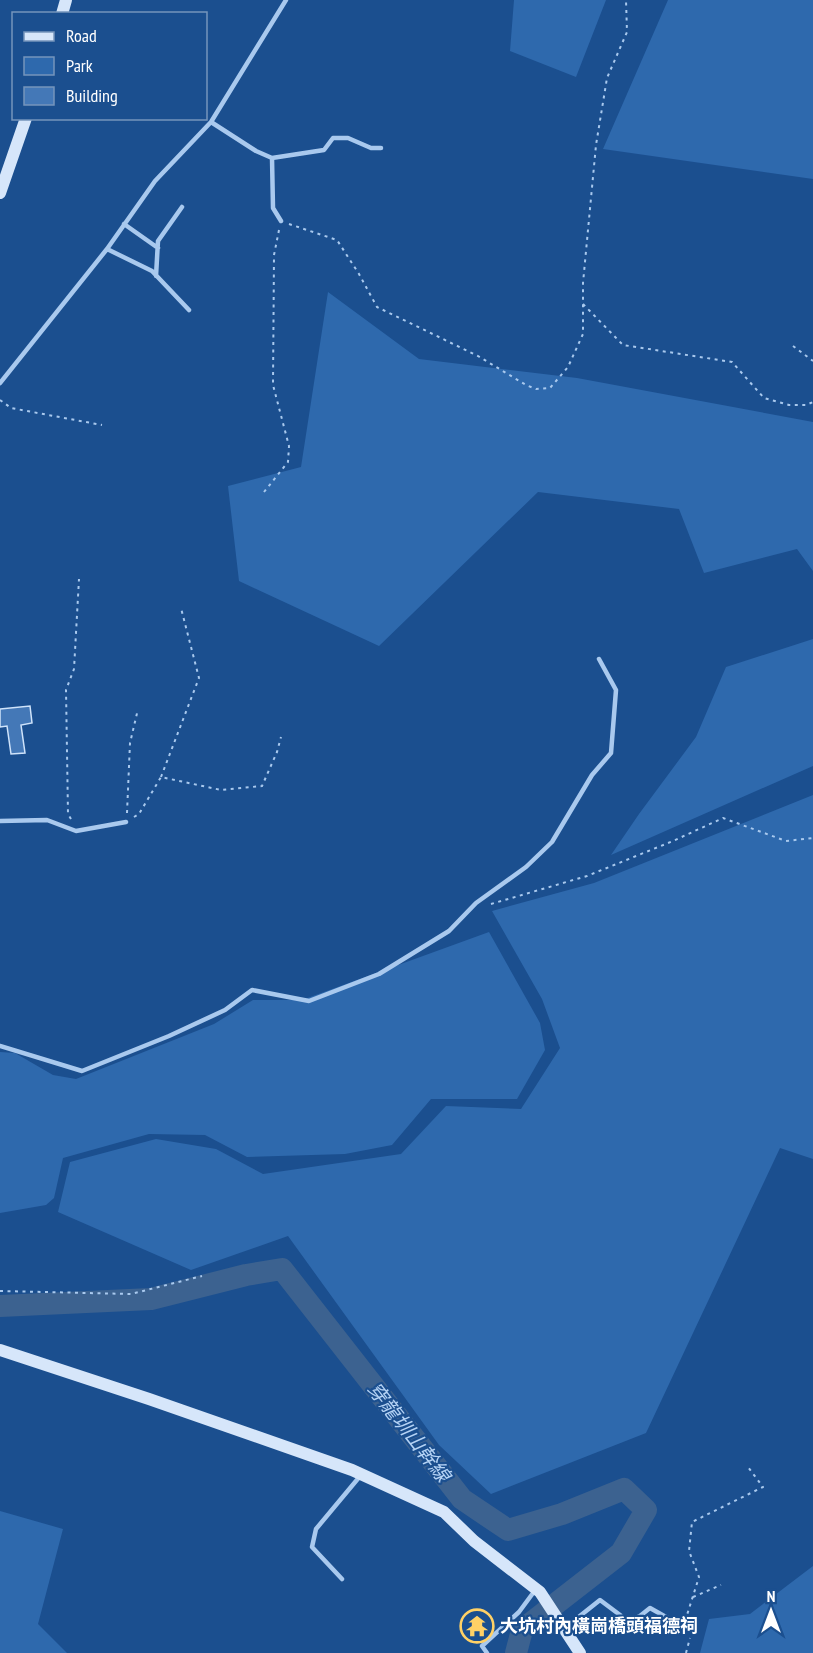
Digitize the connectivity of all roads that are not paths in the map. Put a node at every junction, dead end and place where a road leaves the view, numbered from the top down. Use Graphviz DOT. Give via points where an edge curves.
graph roads {
  1 [pos="286,0"];
  2 [pos="25,120"];
  3 [pos="211,122"];
  4 [pos="381,148"];
  5 [pos="272,158"];
  6 [pos="0,193"];
  7 [pos="182,207"];
  8 [pos="280,221"];
  9 [pos="124,224"];
  10 [pos="158,248"];
  11 [pos="107,249"];
  12 [pos="156,276"];
  13 [pos="189,310"];
  14 [pos="0,383"];
  15 [pos="598,659"];
  16 [pos="0,821"];
  17 [pos="126,822"];
  18 [pos="0,1046"];
  19 [pos="0,1350"];
  20 [pos="362,1474"];
  21 [pos="342,1579"];
  22 [pos="538,1590"];
  23 [pos="562,1627"];
  24 [pos="689,1630"];
  25 [pos="482,1646"];
  26 [pos="479,1653"];
  27 [pos="487,1653"];
  28 [pos="580,1653"];
  1 -- 3 [label="lane"];
  2 -- 6 [label="street"];
  3 -- 5 [label="lane"];
  3 -- 9 [label="lane" via="155,181"];
  4 -- 5 [label="lane" via="348,138 333,138 324,150"];
  5 -- 8 [label="lane" via="273,208"];
  7 -- 10 [label="lane" via="158,241"];
  9 -- 10 [label="lane"];
  9 -- 11 [label="lane"];
  10 -- 12 [label="lane"];
  11 -- 12 [label="lane"];
  11 -- 14 [label="lane"];
  12 -- 13 [label="lane"];
  15 -- 18 [label="lane" via="616,690 611,753 592,775 552,842 526,867 475,904 449,931 379,974 309,1001 252,990 225,1010 82,1071"];
  16 -- 17 [label="lane" via="47,820 76,831"];
  19 -- 20 [label="street"];
  20 -- 21 [label="lane" via="316,1529 312,1546"];
  20 -- 22 [label="street" via="444,1512 474,1541"];
  22 -- 23 [label="street"];
  22 -- 25 [label="lane"];
  23 -- 24 [label="lane" via="600,1600 628,1621 650,1608"];
  23 -- 28 [label="street"];
  25 -- 26 [label="lane"];
  25 -- 27 [label="lane"];
}
